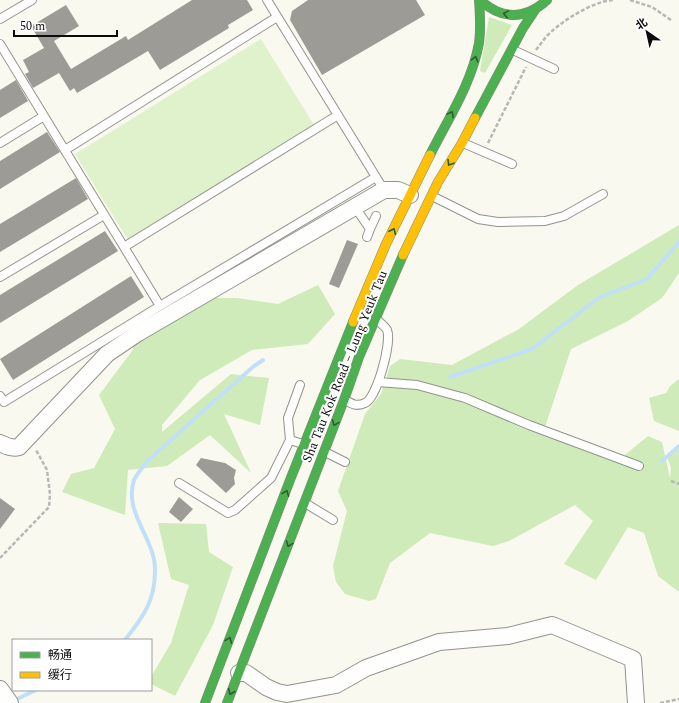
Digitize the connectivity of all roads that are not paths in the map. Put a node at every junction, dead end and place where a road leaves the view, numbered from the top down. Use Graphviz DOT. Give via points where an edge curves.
graph roads {
  1 [pos="32,0"];
  2 [pos="267,0"];
  3 [pos="480,0"];
  4 [pos="547,0"];
  5 [pos="536,10"];
  6 [pos="277,17"];
  7 [pos="0,19"];
  8 [pos="0,44"];
  9 [pos="512,50"];
  10 [pos="554,69"];
  11 [pos="338,115"];
  12 [pos="44,116"];
  13 [pos="0,143"];
  14 [pos="462,143"];
  15 [pos="64,150"];
  16 [pos="512,164"];
  17 [pos="380,183"];
  18 [pos="603,194"];
  19 [pos="410,195"];
  20 [pos="432,195"];
  21 [pos="355,207"];
  22 [pos="104,215"];
  23 [pos="376,216"];
  24 [pos="124,247"];
  25 [pos="0,277"];
  26 [pos="160,306"];
  27 [pos="375,318"];
  28 [pos="378,382"];
  29 [pos="300,385"];
  30 [pos="0,396"];
  31 [pos="344,400"];
  32 [pos="290,440"];
  33 [pos="0,443"];
  34 [pos="304,444"];
  35 [pos="324,452"];
  36 [pos="346,462"];
  37 [pos="639,466"];
  38 [pos="179,484"];
  39 [pos="304,503"];
  40 [pos="333,520"];
  41 [pos="239,673"];
  42 [pos="0,689"];
  43 [pos="10,703"];
  44 [pos="205,703"];
  45 [pos="227,703"];
  46 [pos="636,703"];
  1 -- 7 [label="lane"];
  2 -- 6 [label="lane"];
  5 -- 3 [label="main road, Sha Tau Kok Road – Lung Yeuk Tau, one-way" via="522,15 507,15 493,10"];
  19 -- 3 [label="main road, Sha Tau Kok Road – Lung Yeuk Tau, one-way" via="461,96 471,71 479,42"];
  4 -- 5 [label="main road, Sha Tau Kok Road – Lung Yeuk Tau"];
  5 -- 9 [label="main road, Sha Tau Kok Road – Lung Yeuk Tau"];
  6 -- 11 [label="lane"];
  6 -- 15 [label="lane"];
  8 -- 12 [label="lane"];
  9 -- 10 [label="lane"];
  9 -- 14 [label="main road, Sha Tau Kok Road – Lung Yeuk Tau"];
  11 -- 17 [label="lane"];
  11 -- 24 [label="lane"];
  12 -- 13 [label="lane"];
  12 -- 15 [label="lane"];
  14 -- 16 [label="lane"];
  14 -- 20 [label="main road, Sha Tau Kok Road – Lung Yeuk Tau, one-way"];
  15 -- 22 [label="lane"];
  17 -- 19 [label="street"];
  17 -- 21 [label="street"];
  17 -- 26 [label="lane"];
  18 -- 20 [label="lane" via="558,218 545,221 498,222 478,219"];
  34 -- 19 [label="main road, Sha Tau Kok Road – Lung Yeuk Tau, one-way" via="380,257"];
  20 -- 27 [label="main road, Sha Tau Kok Road – Lung Yeuk Tau"];
  21 -- 23 [label="lane" via="368,233"];
  21 -- 33 [label="street" via="138,333 107,354 19,447"];
  22 -- 24 [label="lane"];
  22 -- 25 [label="lane"];
  24 -- 26 [label="lane"];
  26 -- 30 [label="lane" via="4,402"];
  27 -- 28 [label="lane" via="387,329 389,338"];
  27 -- 31 [label="main road, Sha Tau Kok Road – Lung Yeuk Tau"];
  28 -- 31 [label="lane" via="367,402 355,405"];
  28 -- 37 [label="lane" via="417,385 465,398"];
  29 -- 32 [label="lane" via="288,418"];
  31 -- 35 [label="main road, Sha Tau Kok Road – Lung Yeuk Tau, one-way"];
  32 -- 34 [label="lane"];
  32 -- 38 [label="lane" via="271,478 235,510 228,513"];
  44 -- 34 [label="main road, Sha Tau Kok Road – Lung Yeuk Tau, one-way"];
  35 -- 36 [label="lane"];
  35 -- 39 [label="main road, Sha Tau Kok Road – Lung Yeuk Tau"];
  39 -- 40 [label="lane"];
  39 -- 41 [label="main road, Sha Tau Kok Road – Lung Yeuk Tau, one-way"];
  41 -- 45 [label="main road, Sha Tau Kok Road – Lung Yeuk Tau, one-way"];
  41 -- 46 [label="street" via="246,673 266,687 287,694 336,685 366,668 439,642 508,636 552,625 633,659"];
  42 -- 43 [label="street"];
}
